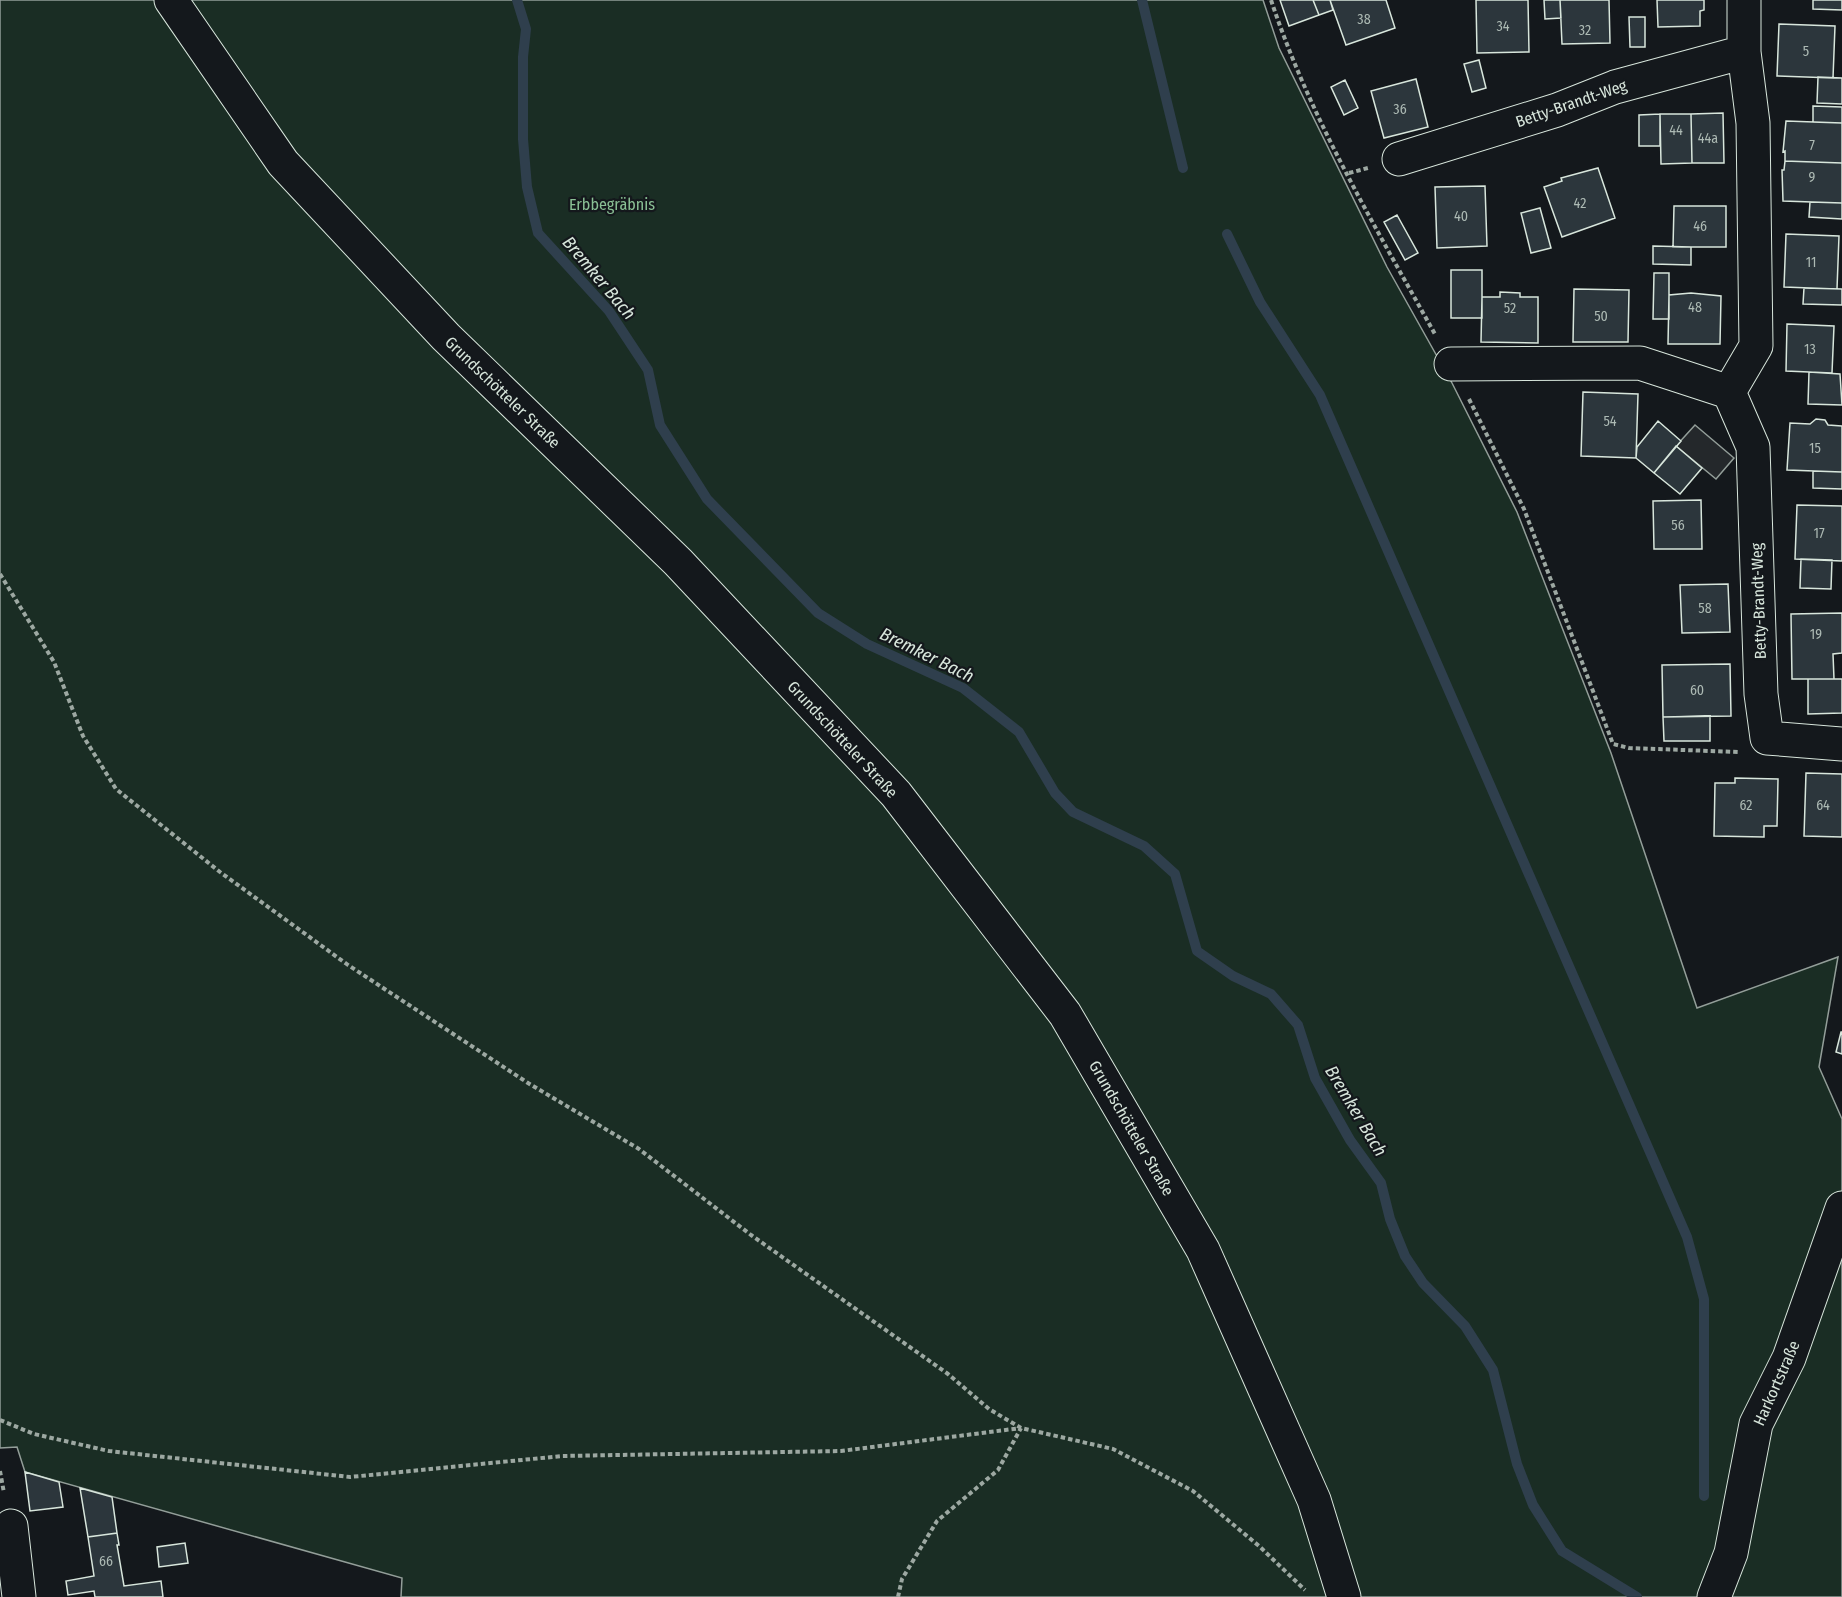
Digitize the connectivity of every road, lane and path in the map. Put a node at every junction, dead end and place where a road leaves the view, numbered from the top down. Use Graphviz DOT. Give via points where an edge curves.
graph roads {
  1 [pos="171,0"];
  2 [pos="1744,0"];
  3 [pos="1744,52"];
  4 [pos="1399,159"];
  5 [pos="1451,364"];
  6 [pos="1729,392"];
  7 [pos="0,574"];
  8 [pos="1767,738"];
  9 [pos="1613,744"];
  10 [pos="1842,744"];
  11 [pos="1842,1208"];
  12 [pos="0,1420"];
  13 [pos="1021,1428"];
  14 [pos="10,1526"];
  15 [pos="19,1597"];
  16 [pos="898,1597"];
  17 [pos="1312,1597"];
  18 [pos="1344,1597"];
  19 [pos="1714,1597"];
  1 -- 18 [label="main road, Grundschötteler Straße" via="283,163 446,337 678,562 896,794 1065,1014 1203,1250 1314,1500"];
  2 -- 3 [label="main road"];
  3 -- 4 [label="main road, Betty-Brandt-Weg" via="1615,87 1557,110"];
  3 -- 6 [label="main road" via="1753,123 1755,346"];
  5 -- 6 [label="main road" via="1640,363"];
  6 -- 8 [label="main road, Betty-Brandt-Weg" via="1753,447 1761,694"];
  7 -- 13 [label="path" via="54,662 83,736 116,789 220,872 348,965 528,1083 639,1149 751,1235 948,1374 989,1410"];
  8 -- 9 [label="path" via="1749,752 1629,748"];
  8 -- 10 [label="main road"];
  11 -- 19 [label="main road, Harkortstraße" via="1789,1358 1756,1424 1731,1553"];
  12 -- 13 [label="path" via="34,1434 110,1451 350,1477 562,1456 841,1451"];
  13 -- 16 [label="path" via="998,1470 937,1521 902,1579"];
  13 -- 17 [label="path" via="1113,1449 1192,1491 1259,1545"];
  14 -- 15 [label="main road"];
}
